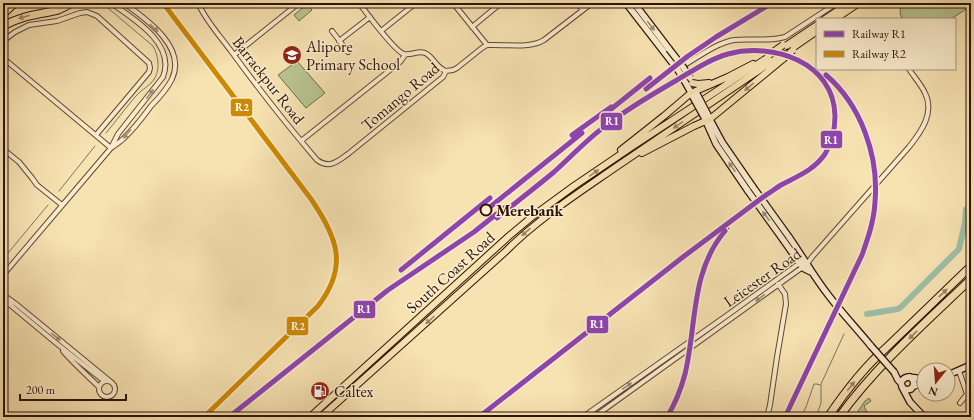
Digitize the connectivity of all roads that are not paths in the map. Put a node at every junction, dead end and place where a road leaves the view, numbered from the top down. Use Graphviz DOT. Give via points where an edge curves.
graph roads {
  1 [pos="15,3"];
  2 [pos="72,3"];
  3 [pos="111,3"];
  4 [pos="124,3"];
  5 [pos="198,3"];
  6 [pos="299,3"];
  7 [pos="359,3"];
  8 [pos="416,3"];
  9 [pos="453,3"];
  10 [pos="501,3"];
  11 [pos="577,3"];
  12 [pos="592,3"];
  13 [pos="626,3"];
  14 [pos="634,3"];
  15 [pos="838,3"];
  16 [pos="849,3"];
  17 [pos="859,3"];
  18 [pos="583,10"];
  19 [pos="3,14"];
  20 [pos="370,16"];
  21 [pos="827,18"];
  22 [pos="836,18"];
  23 [pos="3,26"];
  24 [pos="472,26"];
  25 [pos="816,26"];
  26 [pos="332,31"];
  27 [pos="381,31"];
  28 [pos="816,32"];
  29 [pos="3,41"];
  30 [pos="339,41"];
  31 [pos="487,45"];
  32 [pos="788,47"];
  33 [pos="667,51"];
  34 [pos="348,52"];
  35 [pos="234,55"];
  36 [pos="405,55"];
  37 [pos="769,56"];
  38 [pos="781,57"];
  39 [pos="3,58"];
  40 [pos="680,68"];
  41 [pos="910,70"];
  42 [pos="446,71"];
  43 [pos="689,80"];
  44 [pos="713,82"];
  45 [pos="694,93"];
  46 [pos="707,118"];
  47 [pos="96,135"];
  48 [pos="301,141"];
  49 [pos="111,148"];
  50 [pos="3,149"];
  51 [pos="328,164"];
  52 [pos="607,164"];
  53 [pos="618,166"];
  54 [pos="574,186"];
  55 [pos="579,192"];
  56 [pos="62,205"];
  57 [pos="499,246"];
  58 [pos="505,252"];
  59 [pos="803,264"];
  60 [pos="971,266"];
  61 [pos="3,275"];
  62 [pos="971,279"];
  63 [pos="776,280"];
  64 [pos="779,285"];
  65 [pos="3,295"];
  66 [pos="3,299"];
  67 [pos="434,305"];
  68 [pos="439,311"];
  69 [pos="732,312"];
  70 [pos="735,316"];
  71 [pos="399,336"];
  72 [pos="405,342"];
  73 [pos="56,343"];
  74 [pos="386,348"];
  75 [pos="392,353"];
  76 [pos="971,365"];
  77 [pos="365,368"];
  78 [pos="959,371"];
  79 [pos="894,372"];
  80 [pos="956,372"];
  81 [pos="370,373"];
  82 [pos="908,377"];
  83 [pos="916,378"];
  84 [pos="104,381"];
  85 [pos="112,382"];
  86 [pos="902,385"];
  87 [pos="916,386"];
  88 [pos="99,387"];
  89 [pos="913,387"];
  90 [pos="332,397"];
  91 [pos="608,400"];
  92 [pos="336,403"];
  93 [pos="960,403"];
  94 [pos="611,405"];
  95 [pos="917,409"];
  96 [pos="310,417"];
  97 [pos="321,417"];
  98 [pos="584,417"];
  99 [pos="594,417"];
  100 [pos="767,417"];
  101 [pos="828,417"];
  102 [pos="839,417"];
  103 [pos="924,417"];
  1 -- 19 [label="highway"];
  2 -- 23 [label="highway, one-way" via="60,9 23,17"];
  49 -- 3 [label="street, one-way" via="118,134 163,77 166,66 159,44 138,22"];
  4 -- 49 [label="street, one-way" via="156,29 169,44 175,62 172,79 167,88 124,138"];
  5 -- 35 [label="street, Barrackpur Road"];
  6 -- 35 [label="street"];
  7 -- 20 [label="street"];
  8 -- 27 [label="street"];
  9 -- 24 [label="street"];
  10 -- 24 [label="street"];
  11 -- 18 [label="street"];
  12 -- 18 [label="street"];
  13 -- 33 [label="street"];
  14 -- 33 [label="street, one-way"];
  15 -- 40 [label="street" via="785,37 768,40 733,40 716,46"];
  16 -- 21 [label="main road"];
  17 -- 22 [label="main road"];
  18 -- 31 [label="street" via="538,43"];
  20 -- 27 [label="street"];
  20 -- 30 [label="street"];
  24 -- 31 [label="street"];
  25 -- 32 [label="main road, South Coast Road"];
  26 -- 30 [label="street"];
  27 -- 36 [label="street" via="397,50"];
  28 -- 32 [label="main road" via="801,44"];
  29 -- 47 [label="street" via="29,25 57,21 87,12 97,16 149,63 149,72"];
  30 -- 34 [label="street"];
  31 -- 42 [label="street, Tomango Road" via="457,68"];
  32 -- 37 [label="main road, South Coast Road, bridge"];
  32 -- 38 [label="main road, bridge"];
  33 -- 40 [label="street, bridge"];
  35 -- 48 [label="street, Barrackpur Road"];
  36 -- 42 [label="street" via="424,53"];
  36 -- 48 [label="street" via="400,62"];
  37 -- 44 [label="main road"];
  37 -- 52 [label="main road, South Coast Road"];
  38 -- 46 [label="main road, one-way"];
  38 -- 53 [label="main road, South Coast Road, one-way"];
  39 -- 47 [label="street"];
  40 -- 43 [label="street, bridge"];
  41 -- 59 [label="street, Leicester Road" via="926,95 928,107 920,133 884,177"];
  42 -- 51 [label="street, Tomango Road" via="443,78 362,143 337,162"];
  43 -- 44 [label="main road" via="698,84"];
  43 -- 45 [label="street"];
  44 -- 45 [label="main road"];
  45 -- 46 [label="street, bridge"];
  45 -- 52 [label="main road" via="613,156"];
  46 -- 53 [label="main road"];
  46 -- 59 [label="street, bridge" via="750,189"];
  47 -- 49 [label="street"];
  48 -- 51 [label="street, Barrackpur Road" via="317,160"];
  49 -- 56 [label="street"];
  50 -- 56 [label="street" via="19,162 37,185"];
  54 -- 52 [label="main road, South Coast Road, one-way"];
  53 -- 55 [label="main road, South Coast Road"];
  54 -- 55 [label="main road"];
  54 -- 57 [label="main road, South Coast Road" via="533,216"];
  55 -- 58 [label="main road, South Coast Road, one-way" via="534,225"];
  56 -- 61 [label="street"];
  57 -- 58 [label="main road"];
  57 -- 67 [label="main road, South Coast Road"];
  58 -- 68 [label="main road, South Coast Road"];
  59 -- 63 [label="street, Leicester Road"];
  59 -- 64 [label="street, Leicester Road"];
  59 -- 79 [label="street, bridge"];
  101 -- 60 [label="highway, one-way" via="849,388 878,356"];
  62 -- 102 [label="highway, one-way" via="887,360"];
  63 -- 64 [label="street"];
  63 -- 69 [label="street, Leicester Road"];
  64 -- 70 [label="street, Leicester Road, one-way"];
  64 -- 100 [label="street" via="786,304"];
  65 -- 85 [label="street, one-way"];
  66 -- 73 [label="street"];
  67 -- 68 [label="main road"];
  67 -- 71 [label="main road, South Coast Road"];
  68 -- 72 [label="main road, South Coast Road, one-way"];
  69 -- 70 [label="street"];
  91 -- 69 [label="street, Leicester Road, one-way"];
  70 -- 94 [label="street, Leicester Road"];
  71 -- 72 [label="main road"];
  71 -- 74 [label="main road, South Coast Road"];
  72 -- 75 [label="main road, South Coast Road"];
  73 -- 84 [label="street"];
  73 -- 88 [label="street"];
  74 -- 75 [label="main road"];
  74 -- 77 [label="main road, South Coast Road"];
  75 -- 81 [label="main road, South Coast Road"];
  76 -- 78 [label="street"];
  77 -- 81 [label="main road"];
  77 -- 90 [label="main road, South Coast Road"];
  78 -- 80 [label="street"];
  78 -- 93 [label="street" via="968,394"];
  79 -- 82 [label="street"];
  79 -- 86 [label="street"];
  81 -- 92 [label="main road, South Coast Road"];
  82 -- 83 [label="street"];
  82 -- 86 [label="street" via="902,381"];
  82 -- 89 [label="street" via="914,380"];
  84 -- 85 [label="street"];
  84 -- 88 [label="street"];
  85 -- 88 [label="street" via="115,386 112,396 101,395"];
  86 -- 89 [label="street" via="906,390"];
  86 -- 95 [label="street" via="908,399"];
  87 -- 89 [label="street"];
  89 -- 95 [label="street" via="912,399"];
  90 -- 92 [label="main road"];
  90 -- 96 [label="main road, South Coast Road"];
  91 -- 94 [label="street"];
  91 -- 98 [label="street, Leicester Road"];
  92 -- 97 [label="main road, South Coast Road"];
  94 -- 99 [label="street, Leicester Road"];
  95 -- 103 [label="street"];
}
